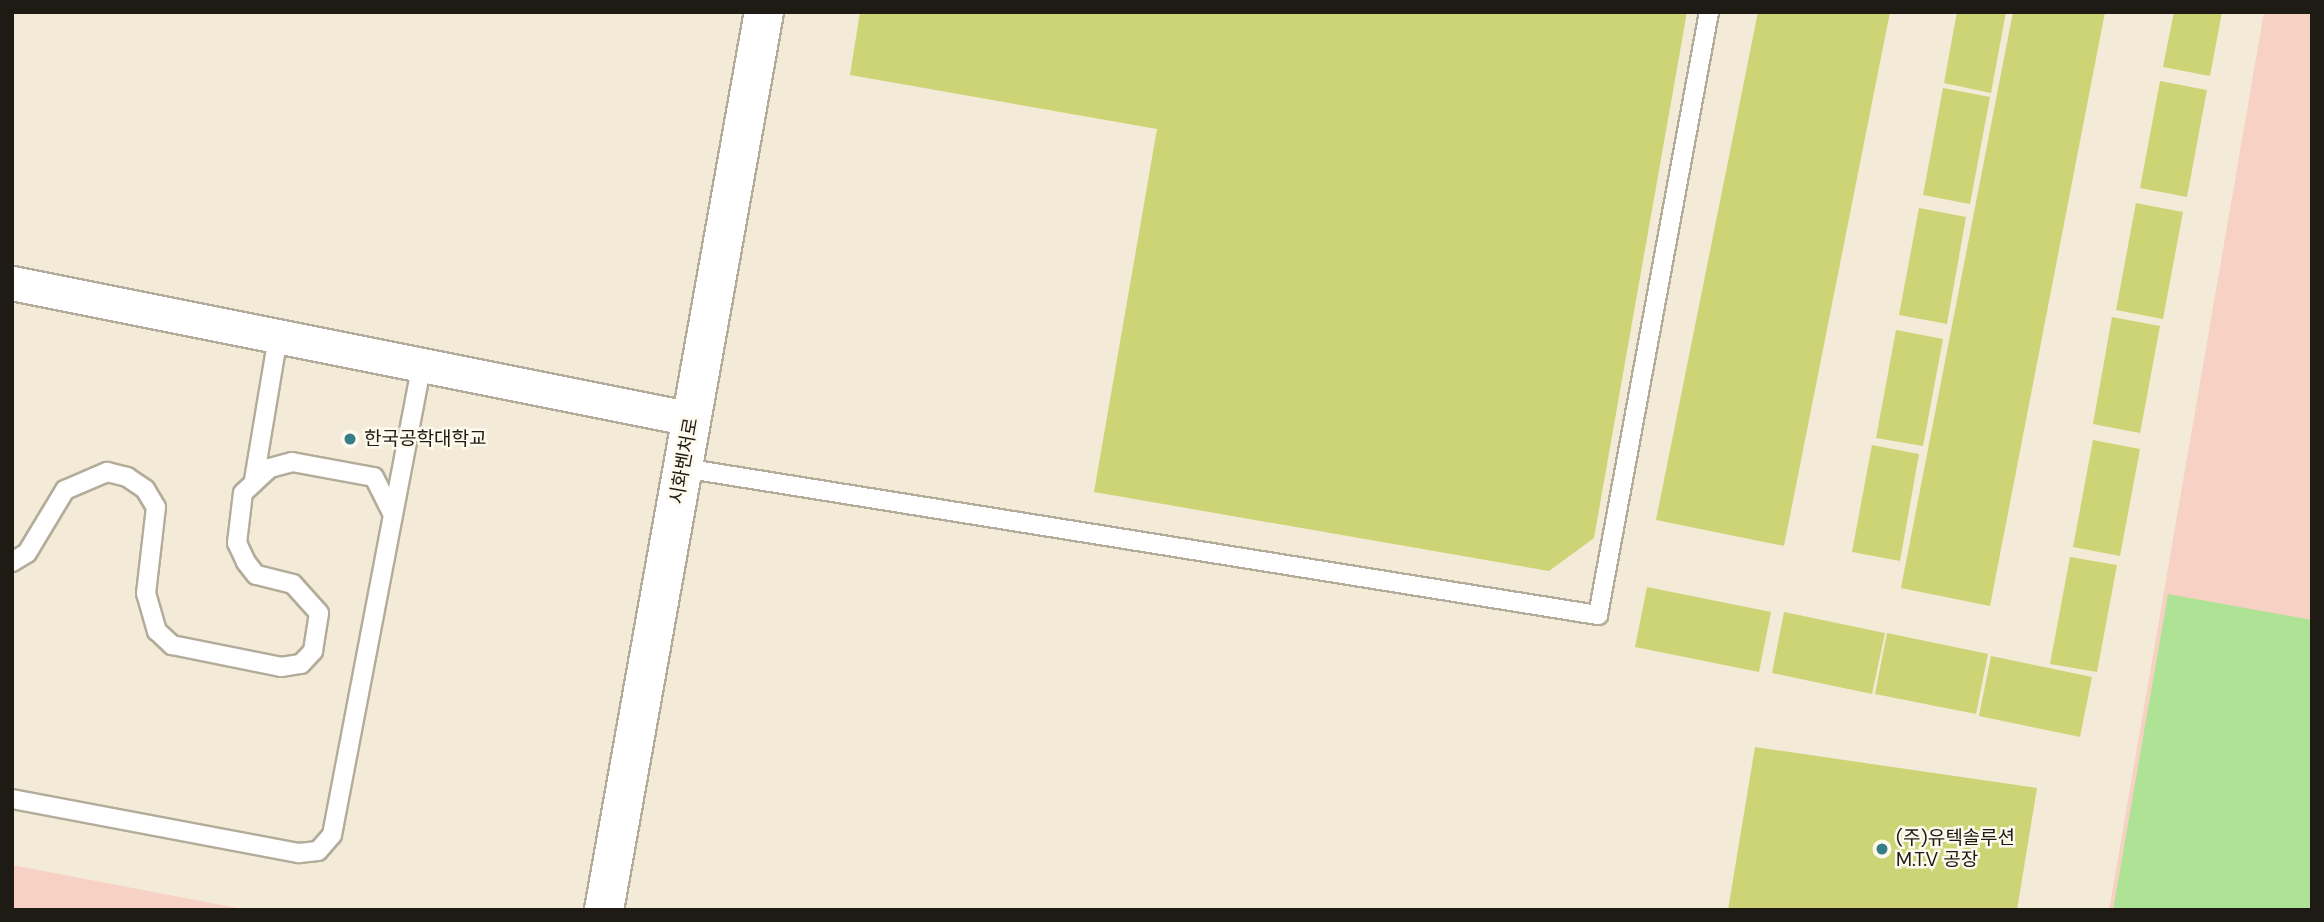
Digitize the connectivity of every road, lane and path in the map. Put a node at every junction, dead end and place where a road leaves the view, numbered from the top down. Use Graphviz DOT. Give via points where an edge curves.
graph roads {
  1 [pos="764,12"];
  2 [pos="1709,12"];
  3 [pos="12,282"];
  4 [pos="278,336"];
  5 [pos="422,365"];
  6 [pos="692,419"];
  7 [pos="683,468"];
  8 [pos="254,480"];
  9 [pos="393,515"];
  10 [pos="12,562"];
  11 [pos="12,799"];
  12 [pos="604,910"];
  1 -- 6 [label="street, 시화벤처로"];
  2 -- 7 [label="lane" via="1598,615"];
  3 -- 4 [label="street"];
  4 -- 5 [label="street"];
  4 -- 8 [label="lane"];
  5 -- 6 [label="street"];
  5 -- 9 [label="lane"];
  6 -- 7 [label="street, 시화벤처로"];
  7 -- 12 [label="street, 시화벤처로"];
  8 -- 9 [label="lane" via="292,462 374,477"];
  8 -- 10 [label="lane" via="239,505 237,544 256,575 293,584 319,613 313,651 301,664 281,667 193,651 172,645 157,631 146,593 156,508 145,489 127,477 107,472 65,490 27,553"];
  9 -- 11 [label="lane" via="332,835 318,851 299,853"];
}
